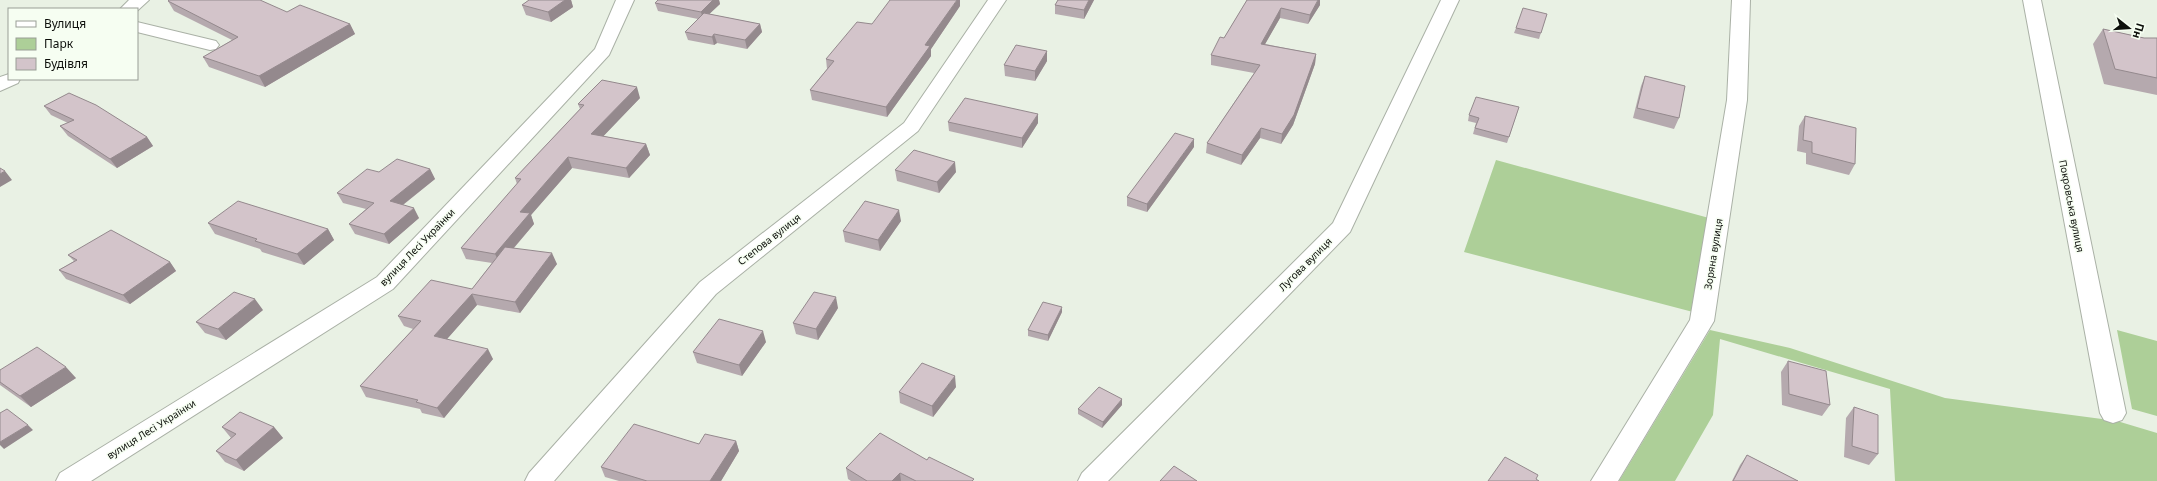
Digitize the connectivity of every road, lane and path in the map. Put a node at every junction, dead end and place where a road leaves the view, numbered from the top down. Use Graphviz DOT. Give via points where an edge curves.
graph roads {
  1 [pos="140,0"];
  2 [pos="625,0"];
  3 [pos="997,0"];
  4 [pos="1450,0"];
  5 [pos="1742,0"];
  6 [pos="2032,0"];
  7 [pos="131,8"];
  8 [pos="138,27"];
  9 [pos="210,45"];
  10 [pos="9,80"];
  11 [pos="0,85"];
  12 [pos="2113,413"];
  13 [pos="69,481"];
  14 [pos="538,481"];
  15 [pos="1091,481"];
  16 [pos="1604,481"];
  1 -- 7 [label="street"];
  2 -- 13 [label="street, вулиця Лесі Українки" via="603,51 385,283"];
  3 -- 14 [label="street, Степова вулиця" via="911,127 708,288"];
  4 -- 15 [label="street, Лугова вулиця" via="1342,227"];
  5 -- 16 [label="street, Зоряна вулиця" via="1737,100 1702,321"];
  6 -- 12 [label="street, Покровська вулиця"];
  8 -- 9 [label="street"];
  10 -- 11 [label="street"];
}
